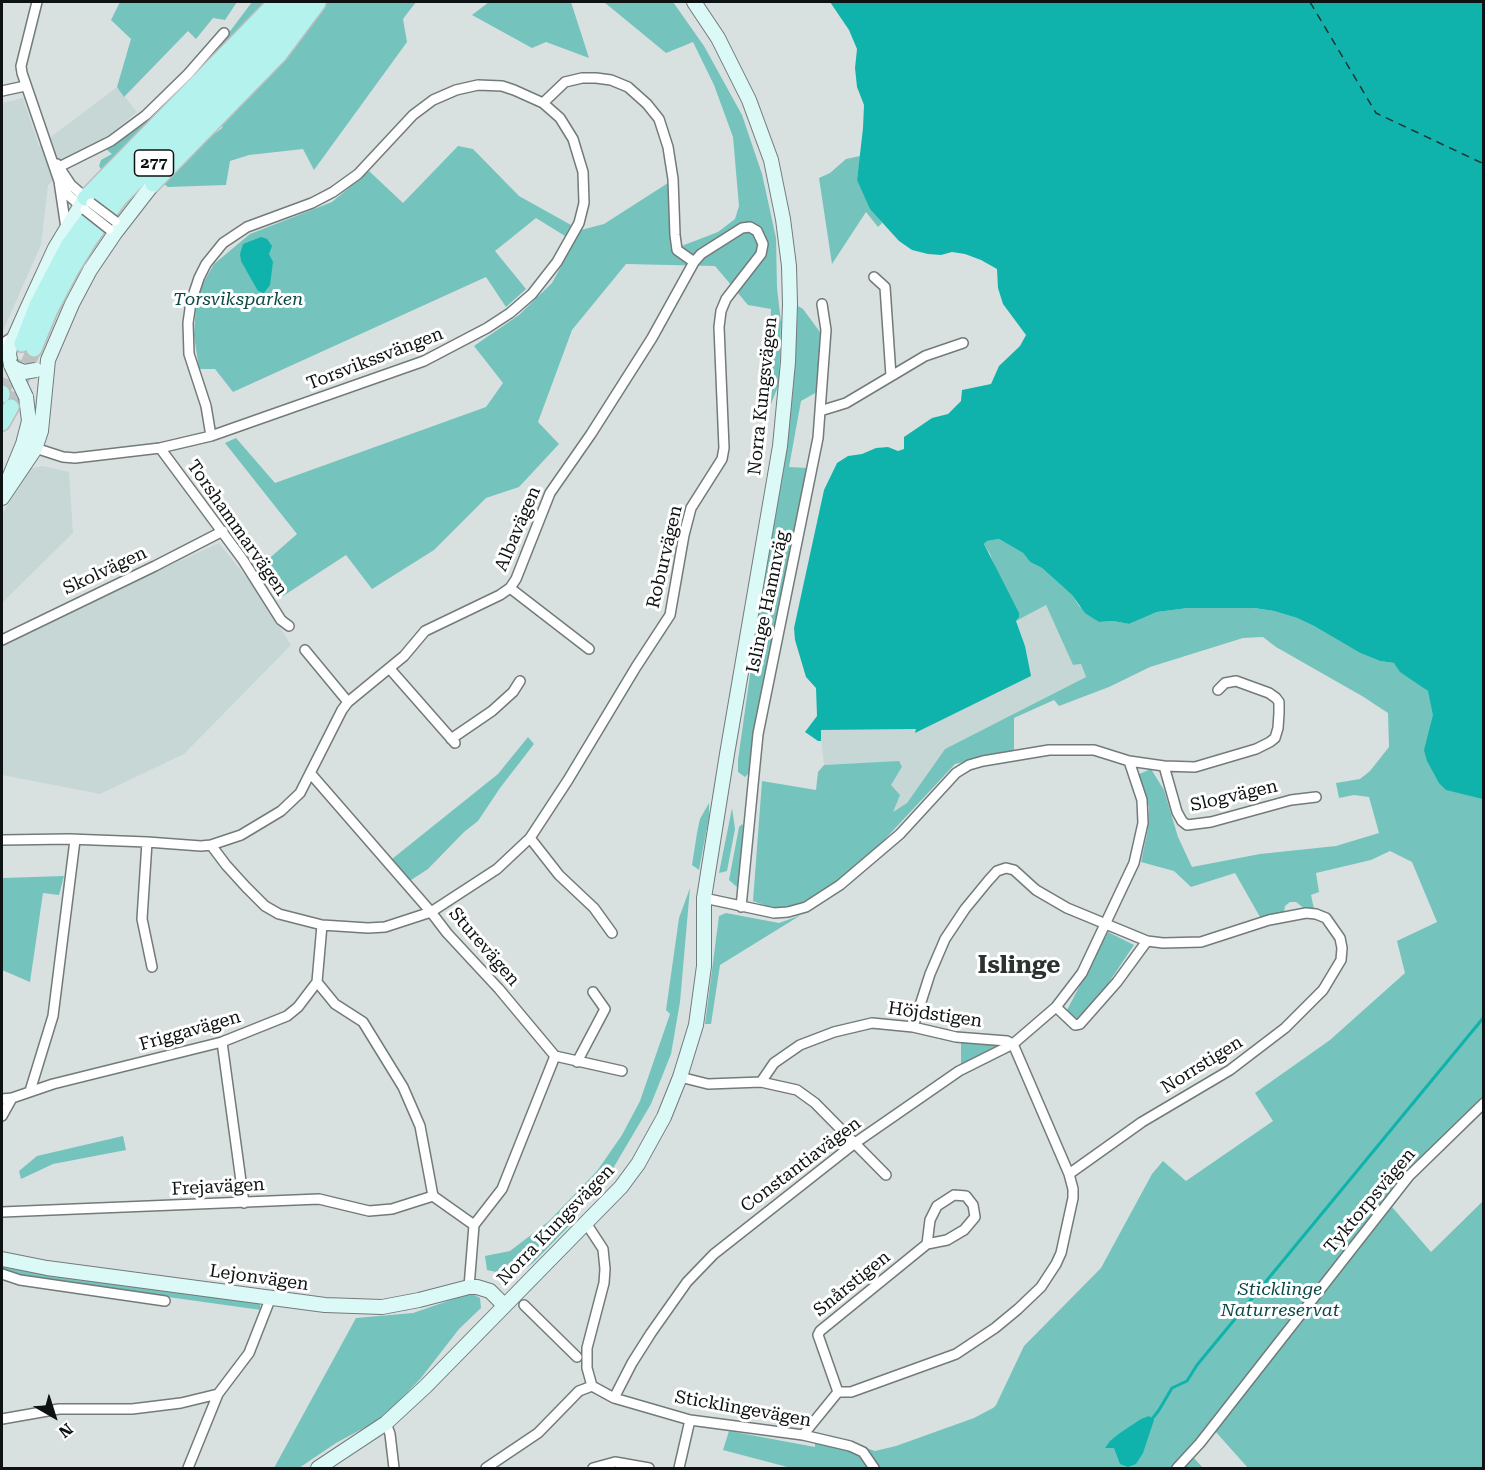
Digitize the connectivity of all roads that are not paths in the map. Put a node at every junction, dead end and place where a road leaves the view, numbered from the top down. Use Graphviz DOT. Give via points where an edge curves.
graph roads {
  1 [pos="37,2"];
  2 [pos="276,2"];
  3 [pos="291,2"];
  4 [pos="309,2"];
  5 [pos="319,2"];
  6 [pos="694,2"];
  7 [pos="224,33"];
  8 [pos="25,86"];
  9 [pos="2,91"];
  10 [pos="543,103"];
  11 [pos="57,168"];
  12 [pos="59,181"];
  13 [pos="153,184"];
  14 [pos="85,204"];
  15 [pos="115,227"];
  16 [pos="66,228"];
  17 [pos="757,231"];
  18 [pos="694,262"];
  19 [pos="874,277"];
  20 [pos="822,304"];
  21 [pos="23,343"];
  22 [pos="2,344"];
  23 [pos="963,344"];
  24 [pos="48,360"];
  25 [pos="8,361"];
  26 [pos="891,376"];
  27 [pos="5,398"];
  28 [pos="820,411"];
  29 [pos="2,423"];
  30 [pos="211,436"];
  31 [pos="29,447"];
  32 [pos="160,448"];
  33 [pos="2,498"];
  34 [pos="223,531"];
  35 [pos="510,588"];
  36 [pos="289,626"];
  37 [pos="2,640"];
  38 [pos="589,649"];
  39 [pos="305,650"];
  40 [pos="390,669"];
  41 [pos="520,681"];
  42 [pos="1218,690"];
  43 [pos="348,702"];
  44 [pos="1129,761"];
  45 [pos="1164,766"];
  46 [pos="311,774"];
  47 [pos="1316,797"];
  48 [pos="530,838"];
  49 [pos="2,840"];
  50 [pos="75,840"];
  51 [pos="147,842"];
  52 [pos="211,845"];
  53 [pos="704,898"];
  54 [pos="741,906"];
  55 [pos="431,912"];
  56 [pos="1105,923"];
  57 [pos="322,925"];
  58 [pos="612,933"];
  59 [pos="1147,941"];
  60 [pos="152,967"];
  61 [pos="317,982"];
  62 [pos="593,992"];
  63 [pos="1056,1007"];
  64 [pos="913,1027"];
  65 [pos="222,1042"];
  66 [pos="1013,1044"];
  67 [pos="555,1056"];
  68 [pos="577,1062"];
  69 [pos="622,1071"];
  70 [pos="680,1077"];
  71 [pos="761,1082"];
  72 [pos="30,1091"];
  73 [pos="12,1098"];
  74 [pos="2,1099"];
  75 [pos="1484,1103"];
  76 [pos="2,1116"];
  77 [pos="855,1143"];
  78 [pos="1069,1174"];
  79 [pos="886,1175"];
  80 [pos="433,1196"];
  81 [pos="244,1203"];
  82 [pos="2,1212"];
  83 [pos="585,1223"];
  84 [pos="474,1225"];
  85 [pos="927,1244"];
  86 [pos="2,1259"];
  87 [pos="2,1274"];
  88 [pos="470,1287"];
  89 [pos="271,1297"];
  90 [pos="165,1301"];
  91 [pos="504,1305"];
  92 [pos="524,1305"];
  93 [pos="577,1358"];
  94 [pos="592,1386"];
  95 [pos="838,1392"];
  96 [pos="218,1394"];
  97 [pos="614,1398"];
  98 [pos="2,1419"];
  99 [pos="690,1420"];
  100 [pos="386,1423"];
  101 [pos="802,1435"];
  102 [pos="188,1468"];
  103 [pos="318,1468"];
  104 [pos="394,1468"];
  105 [pos="486,1468"];
  106 [pos="593,1468"];
  107 [pos="649,1468"];
  108 [pos="679,1468"];
  109 [pos="874,1468"];
  110 [pos="1177,1468"];
  1 -- 8 [label="street" via="21,66"];
  2 -- 14 [label="main road"];
  3 -- 21 [label="main road, 277" via="116,183 68,246 37,305"];
  4 -- 21 [label="main road, 277" via="119,199 71,270 50,310"];
  5 -- 13 [label="main road" via="279,55"];
  6 -- 53 [label="main road, Norra Kungsvägen" via="718,38 749,100 771,160 789,266 788,362 780,446"];
  7 -- 11 [label="street" via="146,115 111,141"];
  8 -- 9 [label="street"];
  8 -- 11 [label="street"];
  10 -- 18 [label="street" via="566,82 596,78 628,87 647,104 662,124 668,147 677,250"];
  10 -- 30 [label="street, Torsvikssvängen" via="560,118 573,139 585,188 573,235 532,294 510,314 424,361"];
  10 -- 30 [label="street, Torsvikssvängen" via="514,90 488,85 442,95 413,116 358,174 339,188 312,203 247,227 223,243 199,278 190,302 188,323 189,354"];
  11 -- 12 [label="street"];
  11 -- 14 [label="street"];
  12 -- 14 [label="street" via="68,195"];
  12 -- 16 [label="street"];
  13 -- 15 [label="main road"];
  14 -- 15 [label="street, bridge"];
  14 -- 16 [label="main road"];
  15 -- 24 [label="main road" via="72,304"];
  16 -- 21 [label="main road" via="42,274"];
  17 -- 18 [label="street, Albavägen" via="742,228"];
  17 -- 48 [label="street, Roburvägen" via="764,244 761,254 721,311 724,448 722,459 691,508 670,615"];
  18 -- 35 [label="street, Albavägen" via="652,338 550,493"];
  19 -- 26 [label="street" via="885,287"];
  20 -- 28 [label="street, Islinge Hamnväg" via="826,330"];
  21 -- 22 [label="street"];
  21 -- 25 [label="main road" via="10,347"];
  23 -- 26 [label="street" via="924,356"];
  24 -- 25 [label="main road, bridge" via="36,370 24,372"];
  24 -- 31 [label="main road" via="41,431"];
  25 -- 31 [label="main road, bridge" via="26,397"];
  26 -- 28 [label="street" via="846,403"];
  27 -- 29 [label="main road"];
  28 -- 54 [label="street, Islinge Hamnväg" via="813,466 758,734"];
  30 -- 32 [label="street, Torsvikssvängen"];
  31 -- 32 [label="street, Torsvikssvängen" via="63,458"];
  31 -- 33 [label="main road" via="12,467"];
  32 -- 34 [label="street, Torshammarvägen"];
  34 -- 36 [label="street, Torshammarvägen" via="281,620"];
  34 -- 37 [label="street, Skolvägen"];
  35 -- 38 [label="street"];
  35 -- 40 [label="street, Albavägen" via="425,631"];
  39 -- 43 [label="street"];
  40 -- 41 [label="street" via="453,741 492,711"];
  40 -- 43 [label="street, Albavägen"];
  42 -- 45 [label="street" via="1225,683 1236,681 1276,698 1279,713 1275,738 1263,746 1195,767"];
  43 -- 46 [label="street, Albavägen"];
  44 -- 45 [label="street"];
  44 -- 54 [label="street" via="1094,750 1049,750 969,765 946,781 900,834 806,907 774,913"];
  44 -- 56 [label="street, Constantiavägen" via="1142,800 1143,823 1134,863"];
  45 -- 47 [label="street, Slogvägen" via="1177,812 1187,825"];
  46 -- 52 [label="street, Albavägen" via="300,793 281,811 241,835"];
  46 -- 55 [label="street"];
  48 -- 55 [label="street, Roburvägen" via="497,869"];
  48 -- 58 [label="street"];
  49 -- 50 [label="street"];
  50 -- 51 [label="street"];
  50 -- 72 [label="street" via="53,1016"];
  51 -- 52 [label="street"];
  51 -- 60 [label="street" via="142,918"];
  52 -- 57 [label="street, Sturevägen" via="265,906 279,914"];
  53 -- 54 [label="street"];
  53 -- 70 [label="main road, Norra Kungsvägen" via="702,978 696,1025"];
  55 -- 57 [label="street, Sturevägen" via="385,927"];
  55 -- 67 [label="street, Sturevägen"];
  56 -- 59 [label="street, Norrstigen"];
  56 -- 63 [label="street, Constantiavägen" via="1082,973"];
  56 -- 64 [label="street, Norrstigen" via="1036,890 1014,870 1006,867 997,871 945,939"];
  57 -- 61 [label="street"];
  59 -- 63 [label="street" via="1080,1024 1075,1025"];
  59 -- 78 [label="street, Norrstigen" via="1201,942 1269,920 1306,913 1326,918 1342,948 1341,960 1323,990 1285,1028 1230,1070 1142,1122"];
  61 -- 65 [label="street, Friggavägen" via="287,1016"];
  61 -- 80 [label="street" via="335,1004 363,1022 403,1087 420,1126"];
  62 -- 68 [label="street" via="605,1009"];
  63 -- 66 [label="street, Constantiavägen"];
  64 -- 66 [label="street, Höjdstigen" via="956,1037 1002,1039"];
  64 -- 71 [label="street, Höjdstigen" via="872,1023 816,1038 774,1063"];
  65 -- 72 [label="street, Friggavägen"];
  65 -- 81 [label="street"];
  66 -- 77 [label="street, Constantiavägen" via="959,1071"];
  66 -- 78 [label="street"];
  67 -- 68 [label="street"];
  67 -- 84 [label="street" via="502,1189"];
  68 -- 69 [label="street"];
  70 -- 71 [label="street" via="708,1084"];
  70 -- 83 [label="main road, Norra Kungsvägen" via="638,1164"];
  71 -- 77 [label="street" via="797,1090 815,1102"];
  72 -- 73 [label="street, Friggavägen"];
  73 -- 74 [label="street, Friggavägen"];
  73 -- 76 [label="street"];
  75 -- 110 [label="street, Tyktorpsvägen" via="1409,1176"];
  77 -- 79 [label="street"];
  77 -- 97 [label="street, Constantiavägen" via="701,1266 651,1333"];
  78 -- 95 [label="street" via="1073,1189 1061,1253 1041,1287 1018,1309 956,1354 851,1392"];
  80 -- 81 [label="street, Frejavägen" via="392,1209 369,1211 319,1199"];
  80 -- 84 [label="street"];
  81 -- 82 [label="street, Frejavägen"];
  83 -- 91 [label="main road, Norra Kungsvägen"];
  83 -- 94 [label="street" via="603,1249 605,1269 587,1348"];
  84 -- 88 [label="street"];
  85 -- 85 [label="street, Snårstigen" via="947,1240 964,1230 975,1217 966,1196 954,1195 937,1206 930,1220"];
  85 -- 95 [label="street, Snårstigen" via="818,1335"];
  86 -- 89 [label="main road, Lejonvägen"];
  87 -- 90 [label="street"];
  88 -- 89 [label="main road, Lejonvägen" via="382,1307 325,1305"];
  88 -- 91 [label="main road" via="490,1291"];
  89 -- 96 [label="street" via="249,1353"];
  91 -- 100 [label="main road, Norra Kungsvägen"];
  92 -- 93 [label="street"];
  94 -- 97 [label="street, Sticklingevägen"];
  94 -- 105 [label="street" via="579,1391 538,1433"];
  95 -- 101 [label="street"];
  96 -- 98 [label="street" via="132,1409 59,1409"];
  96 -- 102 [label="street"];
  97 -- 99 [label="street, Sticklingevägen"];
  99 -- 101 [label="street, Sticklingevägen"];
  99 -- 108 [label="street"];
  100 -- 103 [label="main road, Norra Kungsvägen"];
  100 -- 104 [label="street"];
  101 -- 109 [label="street, Sticklingevägen" via="856,1449"];
  106 -- 107 [label="street" via="615,1462"];
}
